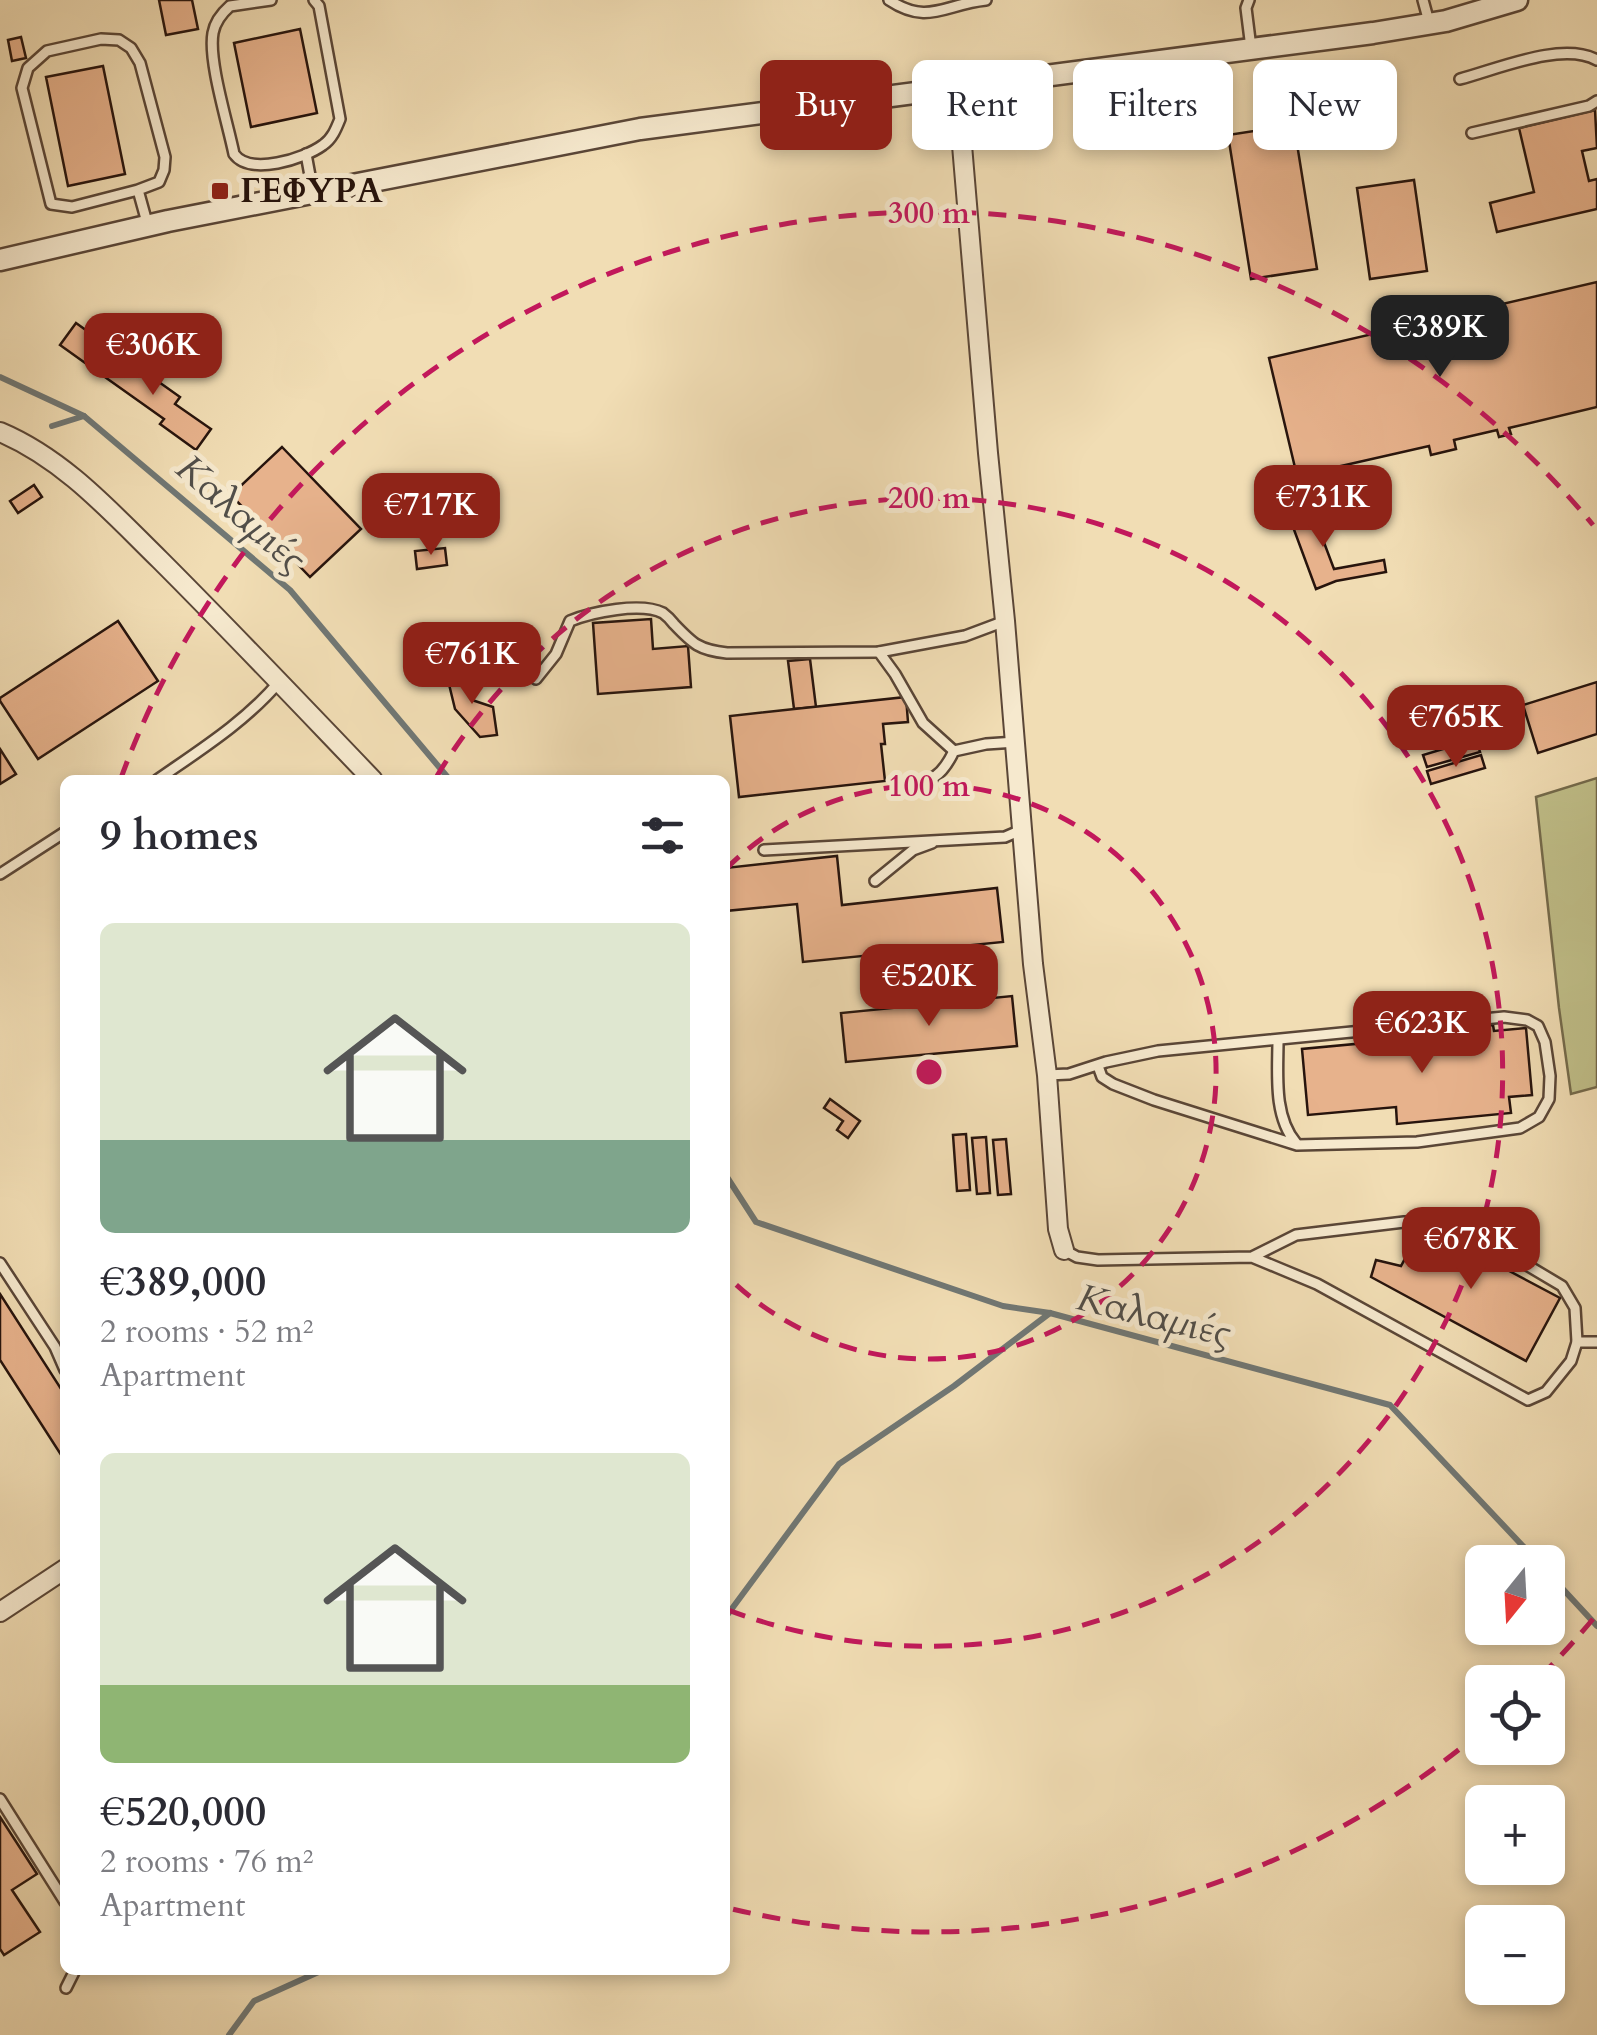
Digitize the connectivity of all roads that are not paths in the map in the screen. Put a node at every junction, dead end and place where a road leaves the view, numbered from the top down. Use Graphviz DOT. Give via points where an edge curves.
graph roads {
  1 [pos="270,0"];
  2 [pos="314,0"];
  3 [pos="889,0"];
  4 [pos="986,0"];
  5 [pos="1236,0"];
  6 [pos="1424,0"];
  7 [pos="1518,0"];
  8 [pos="1248,4"];
  9 [pos="1430,24"];
  10 [pos="1251,48"];
  11 [pos="1597,60"];
  12 [pos="1053,74"];
  13 [pos="1460,79"];
  14 [pos="912,92"];
  15 [pos="1597,101"];
  16 [pos="1472,133"];
  17 [pos="962,150"];
  18 [pos="306,154"];
  19 [pos="138,190"];
  20 [pos="313,192"];
  21 [pos="148,226"];
  22 [pos="0,260"];
  23 [pos="0,432"];
  24 [pos="1006,621"];
  25 [pos="879,652"];
  26 [pos="536,679"];
  27 [pos="278,682"];
  28 [pos="1016,742"];
  29 [pos="954,750"];
  30 [pos="164,775"];
  31 [pos="367,775"];
  32 [pos="897,789"];
  33 [pos="1024,829"];
  34 [pos="60,835"];
  35 [pos="939,840"];
  36 [pos="764,850"];
  37 [pos="0,874"];
  38 [pos="875,881"];
  39 [pos="1278,1040"];
  40 [pos="1098,1066"];
  41 [pos="1046,1075"];
  42 [pos="1298,1145"];
  43 [pos="1064,1250"];
  44 [pos="1252,1257"];
  45 [pos="0,1263"];
  46 [pos="1577,1342"];
  47 [pos="1597,1342"];
  48 [pos="60,1360"];
  49 [pos="60,1572"];
  50 [pos="0,1612"];
  51 [pos="0,1800"];
  52 [pos="60,1894"];
  53 [pos="72,1975"];
  54 [pos="66,1988"];
  1 -- 18 [label="lane" via="230,6 213,34 234,154 249,165"];
  2 -- 18 [label="lane" via="340,119 333,136"];
  3 -- 4 [label="lane" via="921,14"];
  5 -- 8 [label="lane"];
  6 -- 9 [label="lane"];
  7 -- 9 [label="street"];
  8 -- 10 [label="lane"];
  9 -- 10 [label="street"];
  10 -- 12 [label="street"];
  11 -- 13 [label="lane" via="1556,52"];
  14 -- 20 [label="street" via="640,129"];
  15 -- 16 [label="lane"];
  17 -- 24 [label="street"];
  18 -- 20 [label="lane"];
  19 -- 19 [label="lane" via="159,182 165,157 131,48 101,39 47,51 28,68 22,88 51,204 72,207"];
  19 -- 21 [label="lane"];
  20 -- 21 [label="street"];
  21 -- 22 [label="street"];
  23 -- 27 [label="street" via="50,458 92,493"];
  24 -- 25 [label="lane"];
  24 -- 28 [label="street"];
  25 -- 26 [label="lane" via="706,651 665,614 648,608 589,612 570,621"];
  25 -- 29 [label="lane" via="923,723"];
  27 -- 30 [label="lane" via="239,721"];
  27 -- 31 [label="street"];
  28 -- 29 [label="lane"];
  28 -- 33 [label="street"];
  29 -- 32 [label="lane" via="936,777"];
  33 -- 35 [label="lane"];
  33 -- 41 [label="street"];
  34 -- 37 [label="lane"];
  35 -- 36 [label="lane"];
  35 -- 38 [label="lane" via="914,850"];
  39 -- 40 [label="lane" via="1158,1050"];
  39 -- 42 [label="lane" via="1279,1100 1287,1133"];
  39 -- 42 [label="lane" via="1504,1017 1538,1026 1545,1042 1549,1099 1520,1128 1417,1142"];
  40 -- 41 [label="lane"];
  40 -- 42 [label="lane" via="1113,1084"];
  41 -- 43 [label="street"];
  43 -- 44 [label="lane" via="1098,1260"];
  44 -- 46 [label="lane" via="1316,1284 1528,1400 1559,1378"];
  44 -- 46 [label="lane" via="1296,1235 1435,1221 1470,1232 1562,1286 1575,1308"];
  45 -- 48 [label="lane"];
  46 -- 47 [label="lane"];
  49 -- 50 [label="street"];
  51 -- 52 [label="lane"];
  53 -- 54 [label="lane"];
}
